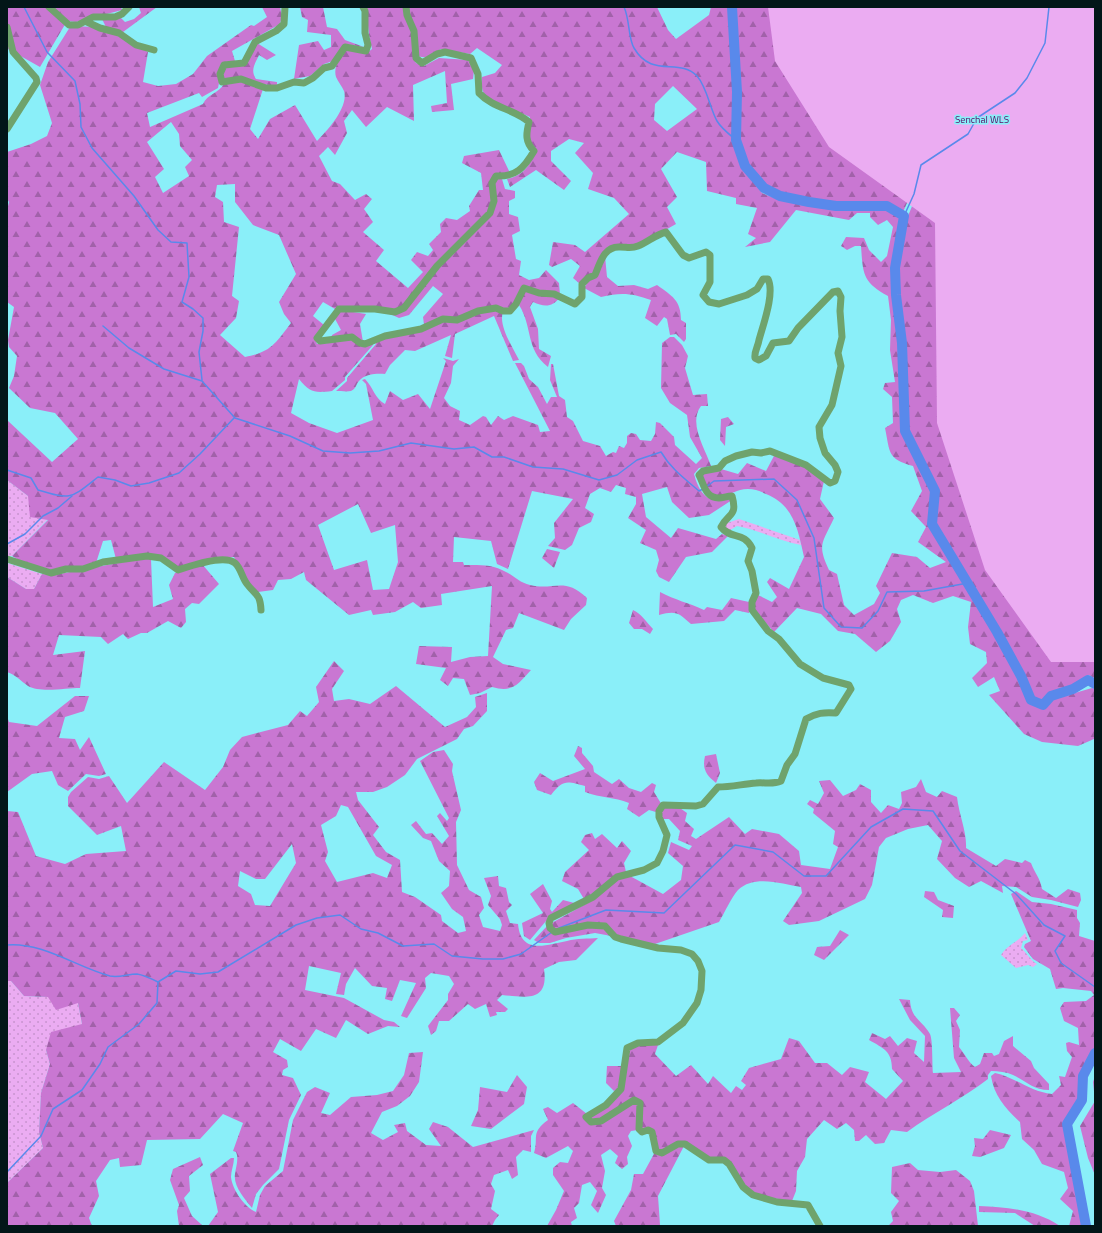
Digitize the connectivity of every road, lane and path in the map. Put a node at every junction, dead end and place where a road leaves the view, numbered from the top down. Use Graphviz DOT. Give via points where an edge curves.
graph roads {
  1 [pos="49,7"];
  2 [pos="129,7"];
  3 [pos="285,7"];
  4 [pos="363,7"];
  5 [pos="406,7"];
  6 [pos="87,22"];
  7 [pos="7,27"];
  8 [pos="154,50"];
  9 [pos="7,128"];
  10 [pos="7,559"];
  11 [pos="261,610"];
  12 [pos="820,1226"];
  1 -- 6 [label="street" via="69,25"];
  2 -- 6 [label="street" via="115,17 94,17"];
  3 -- 4 [label="street" via="284,24 255,42 244,63 224,65 220,74 222,82 241,79 266,88 277,88 294,82 304,83 324,68 332,66 345,47 366,51 368,45"];
  5 -- 12 [label="street" via="414,30 416,58 422,63 445,52 471,58 478,74 478,93 486,101 529,122 526,134 528,144 534,151 527,164 517,173 496,176 492,183 494,202 490,213 436,266 404,308 395,312 339,308 317,338 320,341 352,337 365,344 385,336 421,329 443,319 457,320 478,311 496,308 510,311 524,288 554,294 575,304 582,297 582,284 595,275 606,252 612,247 637,247 666,232 682,255 689,258 706,252 710,255 710,282 703,295 709,302 719,304 747,295 757,289 763,279 768,279 771,286 764,326 754,353 755,358 759,360 766,356 772,343 789,341 833,292 838,290 841,297 842,337 838,353 841,366 832,405 819,427 825,453 838,472 835,481 830,483 806,465 770,451 736,456 725,460 719,468 703,471 699,475 705,491 709,494 718,498 732,496 733,514 721,527 726,533 748,540 752,548 748,561 756,593 752,610 800,664 823,678 849,685 851,689 836,713 825,712 806,719 797,749 781,781 775,784 718,787 703,804 696,806 663,805 659,817 667,835 657,863 644,870 617,877 593,898 551,918 549,923 555,932 588,925 605,926 621,940 692,954 702,971 697,1003 683,1023 658,1042 638,1043 627,1048 621,1089 606,1105 586,1117 591,1122 601,1121 634,1100 640,1103 639,1129 642,1132 652,1132 656,1151 662,1153 678,1144 685,1144 709,1160 724,1160 743,1187 753,1195 777,1202 808,1205"];
  6 -- 8 [label="street" via="118,32 132,43"];
  7 -- 9 [label="street" via="13,52 37,82"];
  10 -- 11 [label="street" via="51,573 147,556 161,558 178,570 211,560 230,560 236,563 246,584 260,598"];
}
